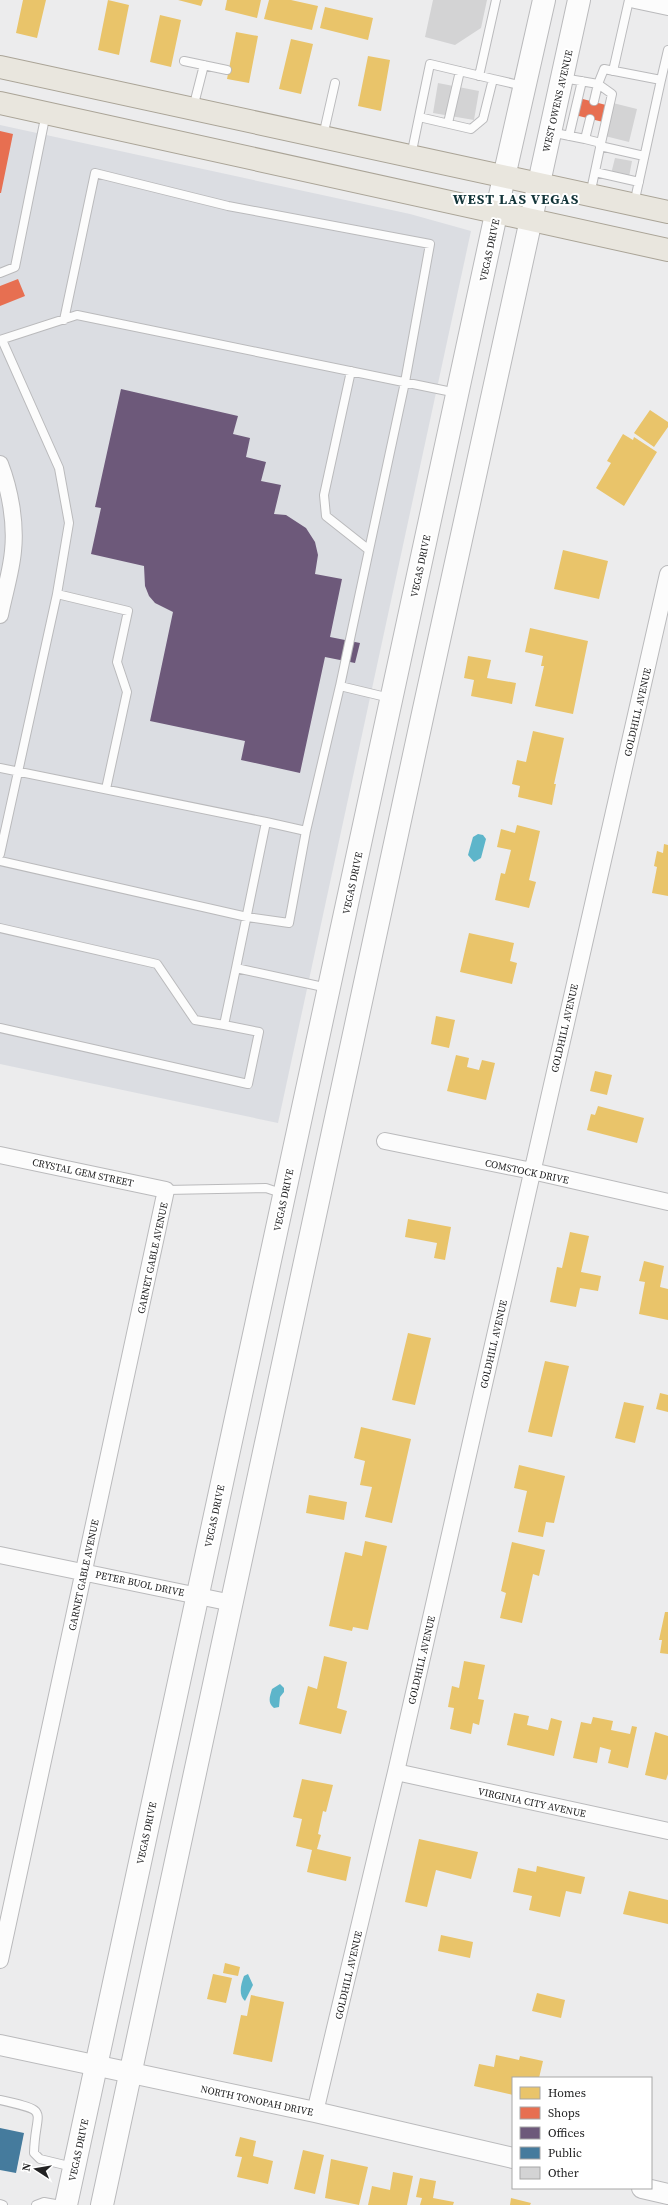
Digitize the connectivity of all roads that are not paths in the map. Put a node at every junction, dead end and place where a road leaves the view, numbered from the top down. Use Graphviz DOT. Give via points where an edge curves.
graph roads {
  1 [pos="496,0"];
  2 [pos="544,0"];
  3 [pos="579,0"];
  4 [pos="629,0"];
  5 [pos="635,0"];
  6 [pos="661,4"];
  7 [pos="668,50"];
  8 [pos="184,61"];
  9 [pos="204,65"];
  10 [pos="0,67"];
  11 [pos="227,70"];
  12 [pos="613,71"];
  13 [pos="460,72"];
  14 [pos="479,76"];
  15 [pos="493,79"];
  16 [pos="572,79"];
  17 [pos="661,80"];
  18 [pos="335,83"];
  19 [pos="598,84"];
  20 [pos="525,86"];
  21 [pos="594,102"];
  22 [pos="0,103"];
  23 [pos="193,109"];
  24 [pos="46,113"];
  25 [pos="419,118"];
  26 [pos="590,119"];
  27 [pos="448,124"];
  28 [pos="559,134"];
  29 [pos="323,137"];
  30 [pos="585,139"];
  31 [pos="601,145"];
  32 [pos="411,156"];
  33 [pos="644,156"];
  34 [pos="595,172"];
  35 [pos="639,182"];
  36 [pos="500,195"];
  37 [pos="590,195"];
  38 [pos="534,202"];
  39 [pos="634,204"];
  40 [pos="668,212"];
  41 [pos="668,250"];
  42 [pos="0,273"];
  43 [pos="64,320"];
  44 [pos="1,340"];
  45 [pos="351,371"];
  46 [pos="405,382"];
  47 [pos="458,394"];
  48 [pos="0,464"];
  49 [pos="369,550"];
  50 [pos="668,574"];
  51 [pos="4,580"];
  52 [pos="58,594"];
  53 [pos="0,615"];
  54 [pos="340,686"];
  55 [pos="392,698"];
  56 [pos="0,768"];
  57 [pos="18,771"];
  58 [pos="106,789"];
  59 [pos="266,822"];
  60 [pos="306,831"];
  61 [pos="0,854"];
  62 [pos="0,861"];
  63 [pos="247,917"];
  64 [pos="0,928"];
  65 [pos="236,968"];
  66 [pos="329,988"];
  67 [pos="362,994"];
  68 [pos="224,1025"];
  69 [pos="0,1028"];
  70 [pos="385,1141"];
  71 [pos="0,1155"];
  72 [pos="532,1171"];
  73 [pos="166,1190"];
  74 [pos="284,1194"];
  75 [pos="668,1202"];
  76 [pos="0,1555"];
  77 [pos="84,1571"];
  78 [pos="197,1596"];
  79 [pos="232,1603"];
  80 [pos="396,1772"];
  81 [pos="668,1831"];
  82 [pos="0,1960"];
  83 [pos="0,2045"];
  84 [pos="96,2065"];
  85 [pos="130,2072"];
  86 [pos="0,2100"];
  87 [pos="315,2112"];
  88 [pos="512,2158"];
  89 [pos="74,2168"];
  90 [pos="646,2189"];
  91 [pos="668,2194"];
  92 [pos="36,2205"];
  93 [pos="61,2205"];
  94 [pos="66,2205"];
  95 [pos="102,2205"];
  1 -- 14 [label="lane"];
  2 -- 20 [label="main road"];
  3 -- 16 [label="main road, WEST OWENS AVENUE"];
  4 -- 12 [label="lane"];
  5 -- 6 [label="street"];
  7 -- 17 [label="lane"];
  8 -- 9 [label="lane"];
  9 -- 11 [label="lane"];
  9 -- 23 [label="lane"];
  10 -- 23 [label="main road"];
  12 -- 17 [label="lane"];
  12 -- 19 [label="lane" via="604,69"];
  13 -- 14 [label="lane"];
  13 -- 25 [label="lane" via="430,64"];
  13 -- 27 [label="lane"];
  14 -- 15 [label="lane"];
  15 -- 20 [label="lane"];
  15 -- 27 [label="lane" via="483,119 471,129"];
  16 -- 19 [label="lane"];
  16 -- 28 [label="main road, WEST OWENS AVENUE"];
  17 -- 33 [label="lane"];
  18 -- 29 [label="lane"];
  19 -- 21 [label="lane"];
  19 -- 31 [label="lane" via="612,94"];
  20 -- 36 [label="main road"];
  22 -- 24 [label="main road"];
  23 -- 29 [label="main road"];
  24 -- 36 [label="main road"];
  24 -- 42 [label="lane" via="15,267"];
  25 -- 27 [label="lane"];
  25 -- 32 [label="lane"];
  26 -- 30 [label="lane"];
  28 -- 30 [label="lane"];
  28 -- 38 [label="main road, WEST OWENS AVENUE"];
  29 -- 32 [label="main road"];
  30 -- 31 [label="lane"];
  31 -- 33 [label="lane"];
  31 -- 34 [label="lane"];
  32 -- 36 [label="main road"];
  33 -- 35 [label="lane"];
  34 -- 35 [label="lane"];
  34 -- 37 [label="lane"];
  35 -- 39 [label="lane"];
  36 -- 38 [label="main road"];
  36 -- 38 [label="main road"];
  36 -- 47 [label="main road, VEGAS DRIVE"];
  37 -- 38 [label="main road"];
  37 -- 39 [label="main road"];
  38 -- 41 [label="main road"];
  38 -- 67 [label="main road"];
  39 -- 40 [label="main road"];
  43 -- 44 [label="lane"];
  43 -- 45 [label="lane" via="78,315"];
  43 -- 46 [label="lane" via="94,173 228,206 430,244"];
  44 -- 52 [label="lane" via="59,468 68,523"];
  45 -- 46 [label="lane"];
  45 -- 49 [label="lane" via="324,495 326,516"];
  46 -- 47 [label="lane"];
  46 -- 49 [label="lane"];
  47 -- 55 [label="main road, VEGAS DRIVE"];
  48 -- 51 [label="street" via="13,520 13,552"];
  49 -- 54 [label="lane"];
  50 -- 72 [label="street, GOLDHILL AVENUE"];
  51 -- 53 [label="street"];
  52 -- 57 [label="lane"];
  52 -- 58 [label="lane" via="128,611 117,662 127,692"];
  54 -- 55 [label="lane"];
  54 -- 60 [label="lane"];
  55 -- 66 [label="main road, VEGAS DRIVE"];
  56 -- 57 [label="lane"];
  57 -- 58 [label="lane"];
  57 -- 61 [label="lane"];
  58 -- 59 [label="lane"];
  59 -- 60 [label="lane"];
  59 -- 63 [label="lane"];
  60 -- 63 [label="lane" via="289,923"];
  62 -- 63 [label="lane"];
  63 -- 65 [label="lane"];
  64 -- 68 [label="lane" via="157,964 195,1020"];
  65 -- 66 [label="lane"];
  65 -- 68 [label="lane"];
  66 -- 67 [label="main road"];
  66 -- 74 [label="main road, VEGAS DRIVE"];
  67 -- 79 [label="main road"];
  68 -- 69 [label="lane" via="259,1032 248,1084"];
  70 -- 72 [label="street, COMSTOCK DRIVE"];
  71 -- 73 [label="street, CRYSTAL GEM STREET"];
  72 -- 75 [label="street, COMSTOCK DRIVE"];
  72 -- 80 [label="street, GOLDHILL AVENUE"];
  73 -- 74 [label="lane" via="266,1188"];
  73 -- 77 [label="street, GARNET GABLE AVENUE"];
  74 -- 78 [label="main road, VEGAS DRIVE"];
  76 -- 77 [label="street, PETER BUOL DRIVE"];
  77 -- 78 [label="street, PETER BUOL DRIVE"];
  77 -- 82 [label="street, GARNET GABLE AVENUE"];
  78 -- 79 [label="street, PETER BUOL DRIVE"];
  78 -- 84 [label="main road, VEGAS DRIVE"];
  79 -- 85 [label="main road"];
  80 -- 81 [label="street, VIRGINIA CITY AVENUE"];
  80 -- 87 [label="street, GOLDHILL AVENUE"];
  83 -- 84 [label="street, NORTH TONOPAH DRIVE"];
  84 -- 85 [label="street, NORTH TONOPAH DRIVE"];
  84 -- 89 [label="main road, VEGAS DRIVE"];
  85 -- 87 [label="street, NORTH TONOPAH DRIVE"];
  85 -- 95 [label="main road"];
  86 -- 89 [label="lane" via="33,2108 38,2113 39,2120 34,2153 40,2159"];
  87 -- 88 [label="street, NORTH TONOPAH DRIVE"];
  89 -- 94 [label="main road, VEGAS DRIVE"];
  90 -- 91 [label="street"];
  92 -- 93 [label="lane" via="44,2202"];
}
